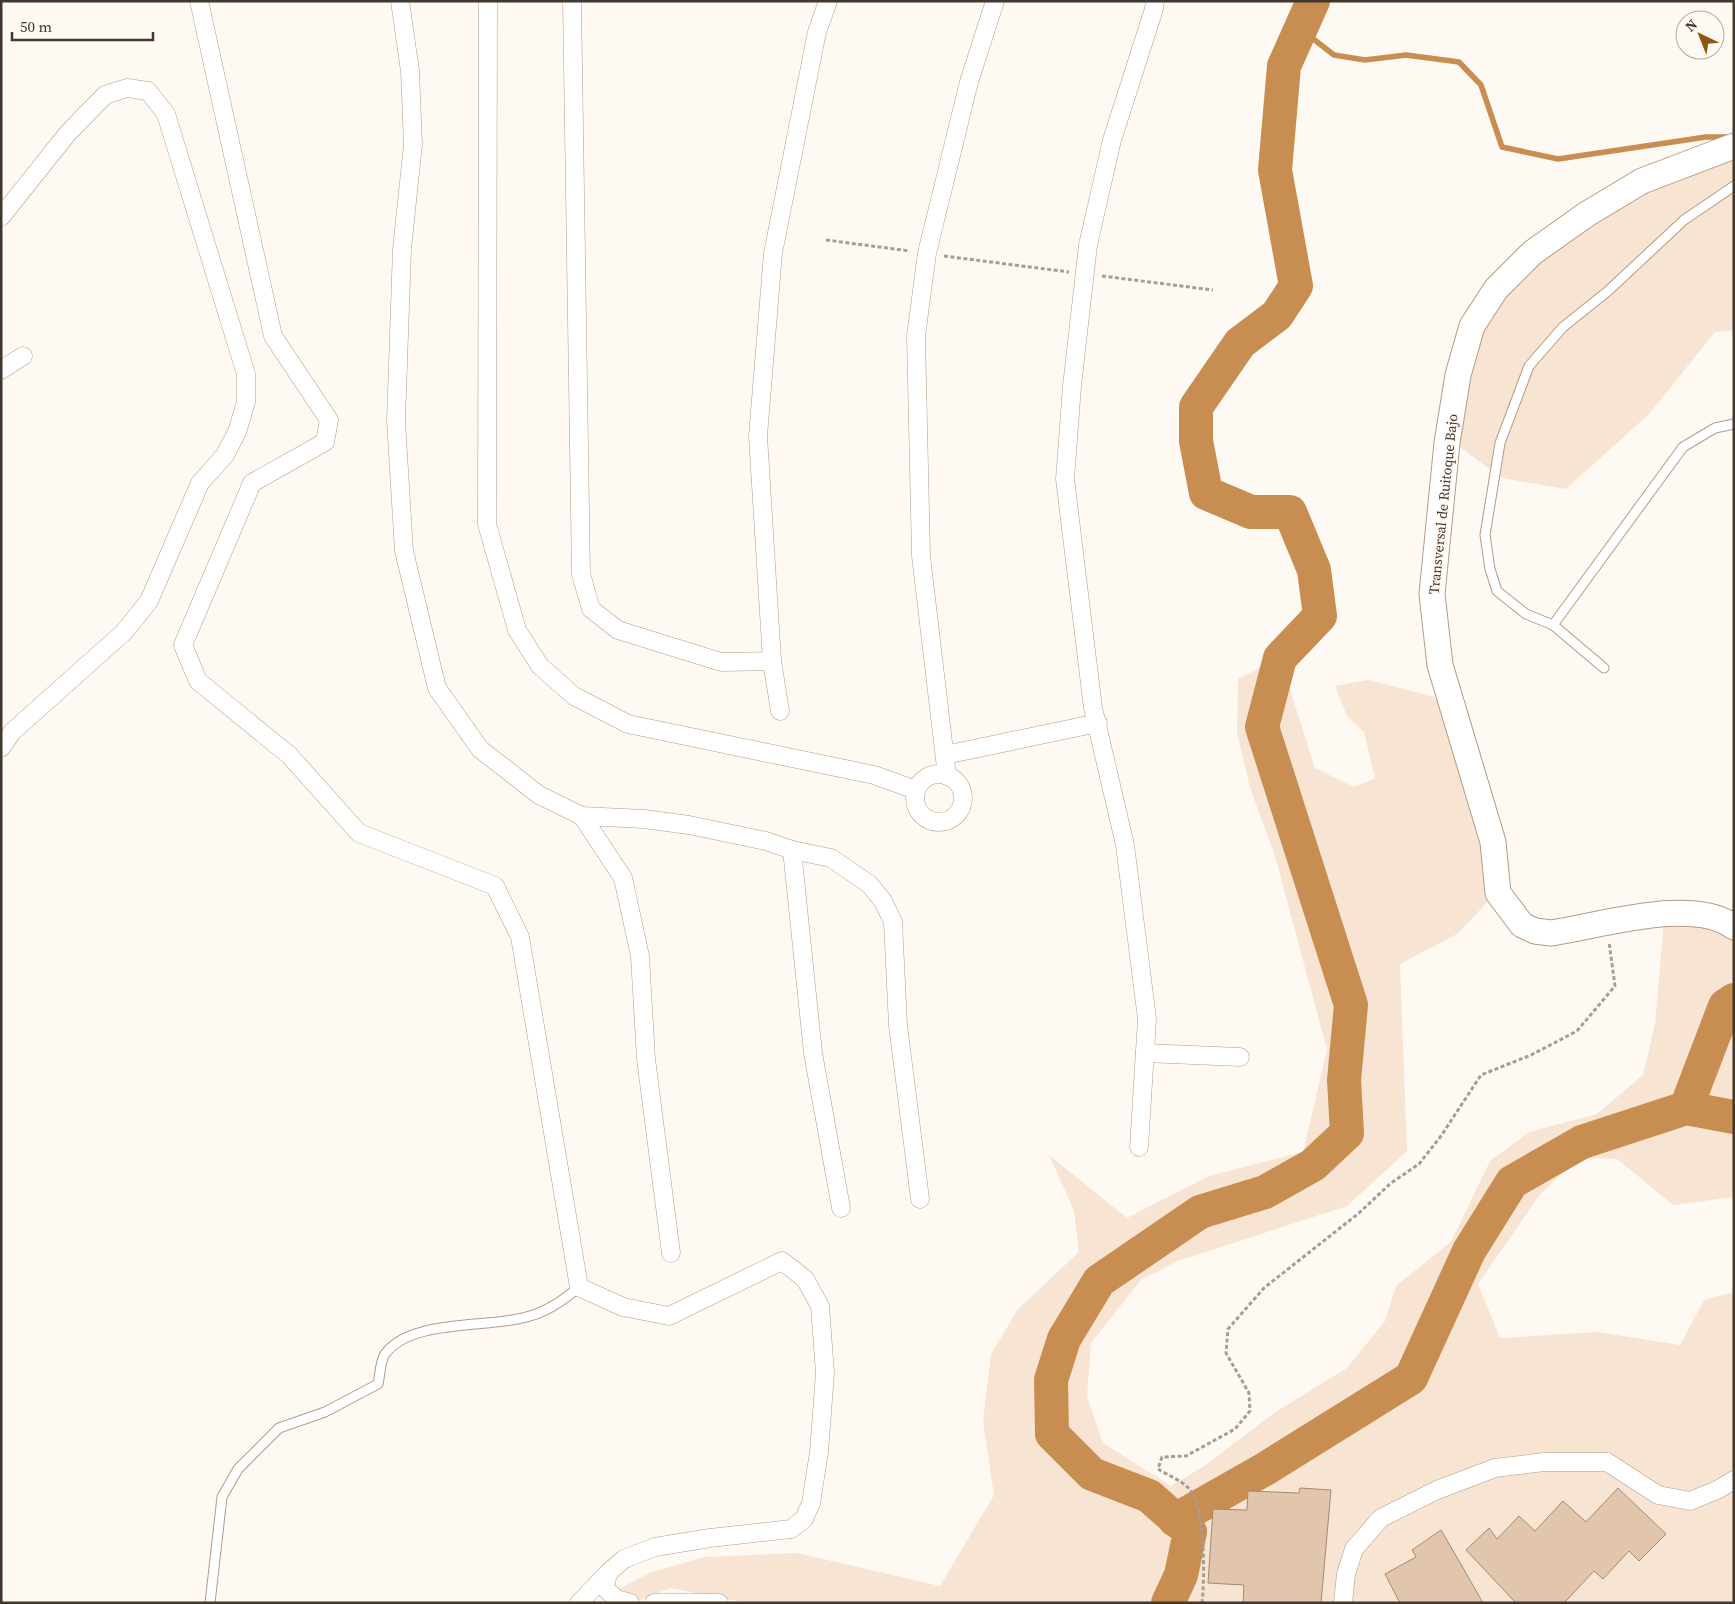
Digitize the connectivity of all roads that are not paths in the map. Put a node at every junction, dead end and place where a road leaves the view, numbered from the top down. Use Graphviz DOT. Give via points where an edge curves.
graph roads {
  1 [pos="199,1"];
  2 [pos="400,1"];
  3 [pos="488,1"];
  4 [pos="572,1"];
  5 [pos="828,1"];
  6 [pos="995,1"];
  7 [pos="1154,1"];
  8 [pos="1734,146"];
  9 [pos="1734,186"];
  10 [pos="1,217"];
  11 [pos="23,356"];
  12 [pos="1,370"];
  13 [pos="1734,424"];
  14 [pos="1553,624"];
  15 [pos="772,661"];
  16 [pos="1604,668"];
  17 [pos="780,712"];
  18 [pos="1098,723"];
  19 [pos="1,748"];
  20 [pos="945,755"];
  21 [pos="947,776"];
  22 [pos="916,790"];
  23 [pos="582,816"];
  24 [pos="792,850"];
  25 [pos="1734,927"];
  26 [pos="1145,1053"];
  27 [pos="1240,1057"];
  28 [pos="1139,1147"];
  29 [pos="920,1199"];
  30 [pos="841,1208"];
  31 [pos="671,1253"];
  32 [pos="579,1287"];
  33 [pos="1734,1480"];
  34 [pos="608,1573"];
  35 [pos="210,1603"];
  36 [pos="578,1603"];
  37 [pos="630,1603"];
  38 [pos="654,1603"];
  39 [pos="719,1603"];
  40 [pos="1343,1603"];
  1 -- 32 [label="street" via="273,336 329,420 325,442 252,483 183,645 198,680 289,756 359,833 495,886 520,937"];
  2 -- 23 [label="street" via="410,71 413,144 402,250 396,421 404,551 437,688 480,750 539,795"];
  3 -- 22 [label="street" via="487,524 517,630 540,666 574,696 628,724 874,775"];
  4 -- 15 [label="street" via="581,574 591,609 618,630 721,662"];
  5 -- 15 [label="street" via="817,32 772,263 758,436"];
  6 -- 20 [label="street" via="969,82 927,254 916,336 921,556"];
  7 -- 18 [label="street" via="1154,10 1112,140 1088,246 1072,386 1065,479 1093,708"];
  8 -- 25 [label="street, Transversal de Ruitoque Bajo" via="1642,180 1532,253 1496,289 1472,326 1456,385 1432,594 1440,665 1493,842 1498,893 1522,925 1551,933 1663,913 1697,912"];
  9 -- 14 [label="lane" via="1684,220 1608,291 1564,326 1530,366 1500,443 1485,534 1497,591 1526,614"];
  10 -- 19 [label="street" via="68,133 105,95 127,88 148,91 166,114 246,374 246,402 237,432 224,455 200,483 149,601 124,632 12,732"];
  11 -- 12 [label="street"];
  13 -- 14 [label="lane" via="1715,428 1683,447"];
  14 -- 16 [label="lane"];
  15 -- 17 [label="street"];
  18 -- 20 [label="street"];
  18 -- 26 [label="street" via="1125,845 1147,1019"];
  20 -- 21 [label="street"];
  21 -- 22 [label="street" via="935,775 924,780"];
  21 -- 22 [label="street" via="957,783 962,794 962,807 954,817 943,822 930,821 920,814 915,802"];
  23 -- 24 [label="street" via="689,825"];
  23 -- 31 [label="street" via="623,878 640,956 646,1058"];
  24 -- 29 [label="street" via="831,858 869,884 893,922 898,1025"];
  24 -- 30 [label="street" via="814,1053"];
  26 -- 27 [label="street"];
  26 -- 28 [label="street"];
  32 -- 34 [label="street" via="623,1307 669,1316 782,1261 805,1279 820,1306 825,1373 812,1503 804,1519 791,1529 654,1548 624,1559"];
  32 -- 35 [label="lane" via="563,1300 530,1317 429,1331 403,1338 384,1355 378,1384 325,1412 279,1428 238,1469 222,1497"];
  33 -- 40 [label="street" via="1690,1501 1658,1495 1607,1462 1544,1462 1496,1468 1437,1490 1381,1518 1354,1549 1346,1574"];
  34 -- 36 [label="street"];
  34 -- 37 [label="street" via="605,1588 616,1599"];
  38 -- 39 [label="street"];
}
